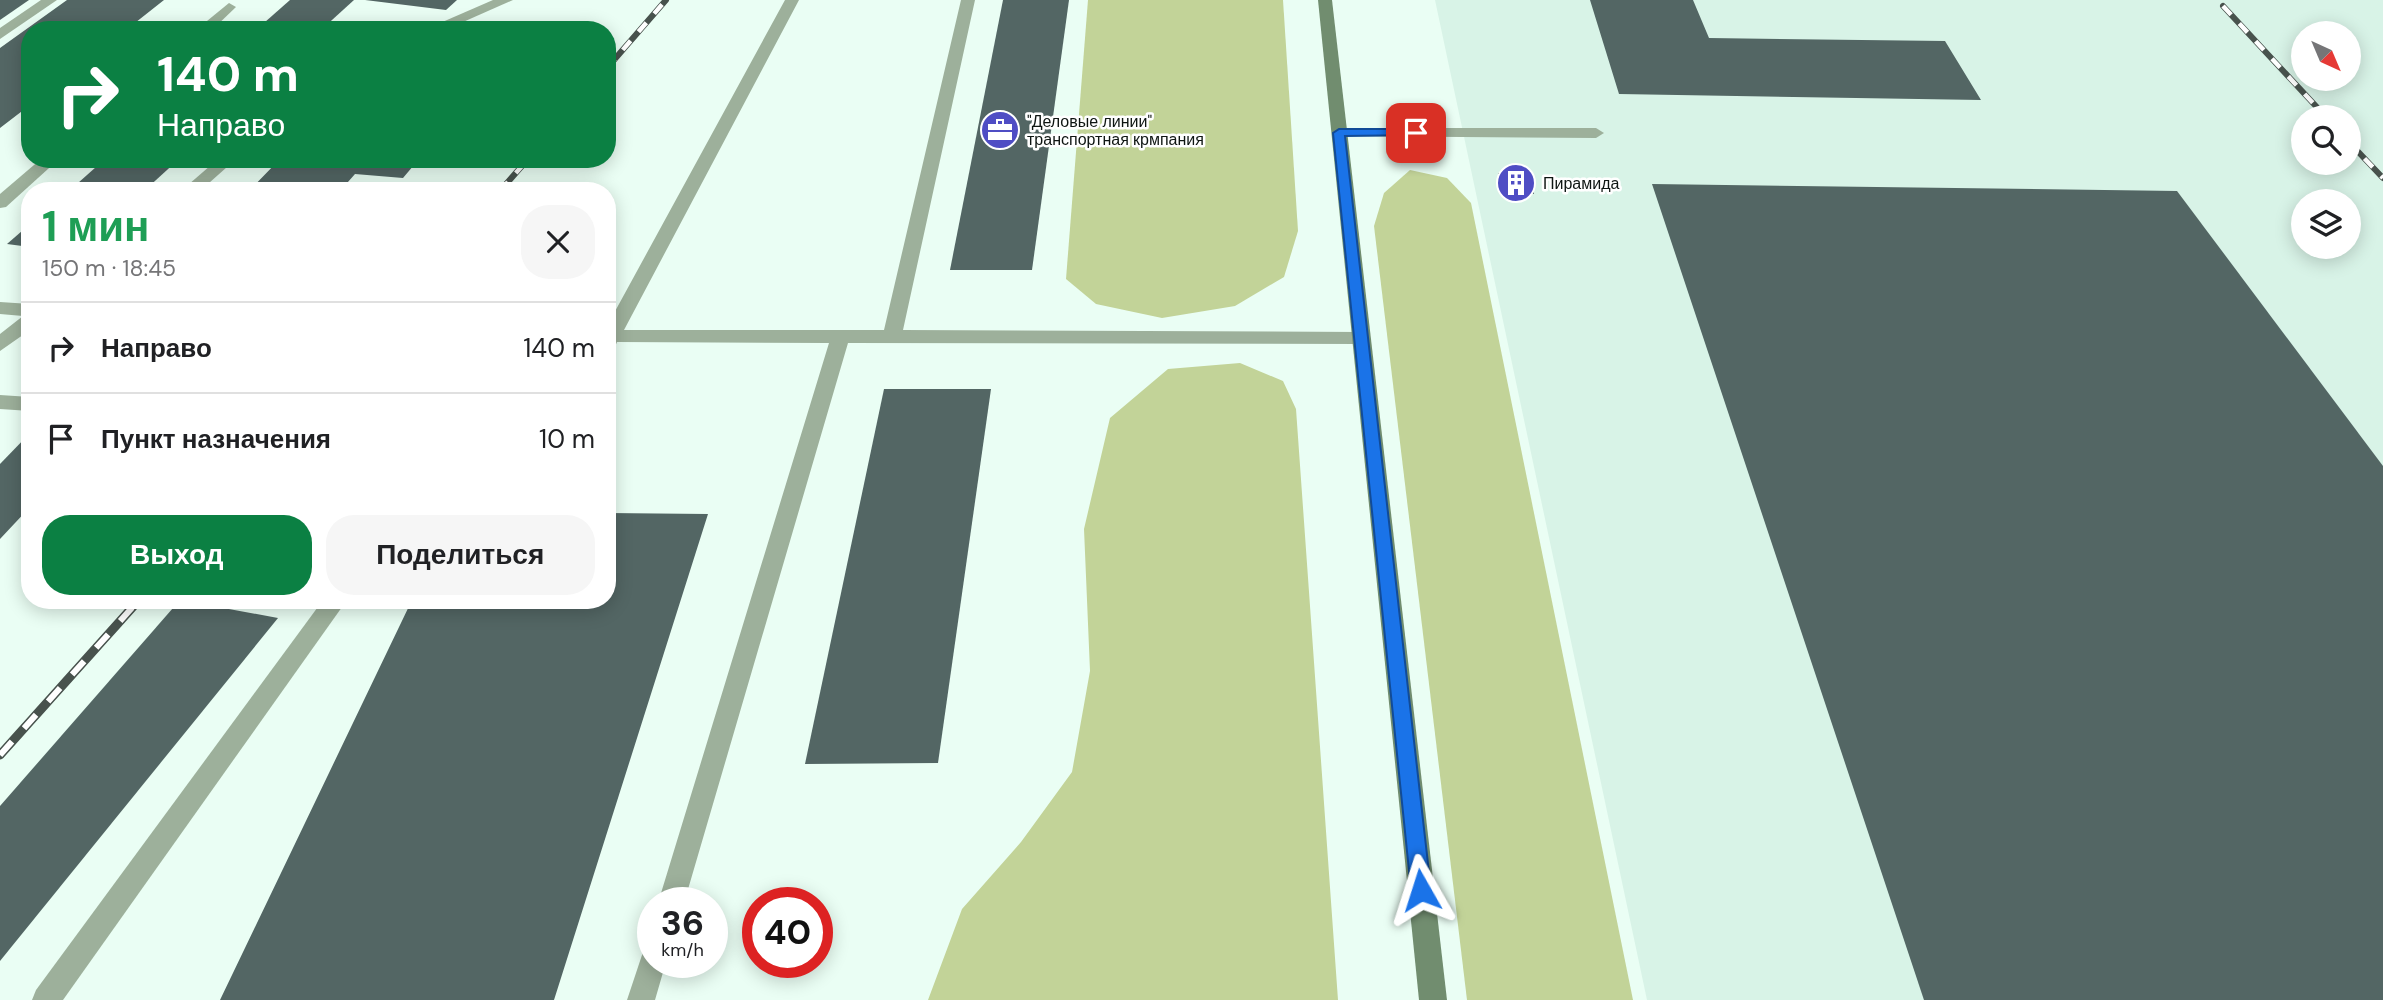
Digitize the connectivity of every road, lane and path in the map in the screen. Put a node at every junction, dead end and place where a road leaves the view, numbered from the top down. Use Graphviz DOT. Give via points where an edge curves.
graph roads {
  1 [pos="50,0"];
  2 [pos="506,0"];
  3 [pos="792,0"];
  4 [pos="968,0"];
  5 [pos="1325,0"];
  6 [pos="229,8"];
  7 [pos="214,21"];
  8 [pos="453,21"];
  9 [pos="0,35"];
  10 [pos="1339,133"];
  11 [pos="1596,133"];
  12 [pos="41,168"];
  13 [pos="217,168"];
  14 [pos="24,182"];
  15 [pos="200,182"];
  16 [pos="21,185"];
  17 [pos="0,203"];
  18 [pos="0,308"];
  19 [pos="21,309"];
  20 [pos="21,327"];
  21 [pos="616,329"];
  22 [pos="842,336"];
  23 [pos="892,337"];
  24 [pos="1360,338"];
  25 [pos="616,340"];
  26 [pos="0,344"];
  27 [pos="0,402"];
  28 [pos="21,403"];
  29 [pos="329,609"];
  30 [pos="676,887"];
  31 [pos="648,978"];
  32 [pos="46,1000"];
  33 [pos="641,1000"];
  34 [pos="1433,1000"];
  1 -- 9 [label="lane"];
  2 -- 8 [label="lane"];
  3 -- 21 [label="lane"];
  4 -- 23 [label="lane"];
  5 -- 10 [label="street"];
  6 -- 7 [label="lane"];
  10 -- 11 [label="lane"];
  10 -- 24 [label="street"];
  12 -- 14 [label="lane"];
  13 -- 15 [label="lane"];
  16 -- 17 [label="lane"];
  18 -- 19 [label="lane"];
  20 -- 26 [label="lane"];
  22 -- 23 [label="lane"];
  22 -- 25 [label="lane"];
  22 -- 30 [label="lane"];
  23 -- 24 [label="lane"];
  24 -- 34 [label="street"];
  27 -- 28 [label="lane"];
  29 -- 32 [label="lane"];
  31 -- 33 [label="lane"];
}
